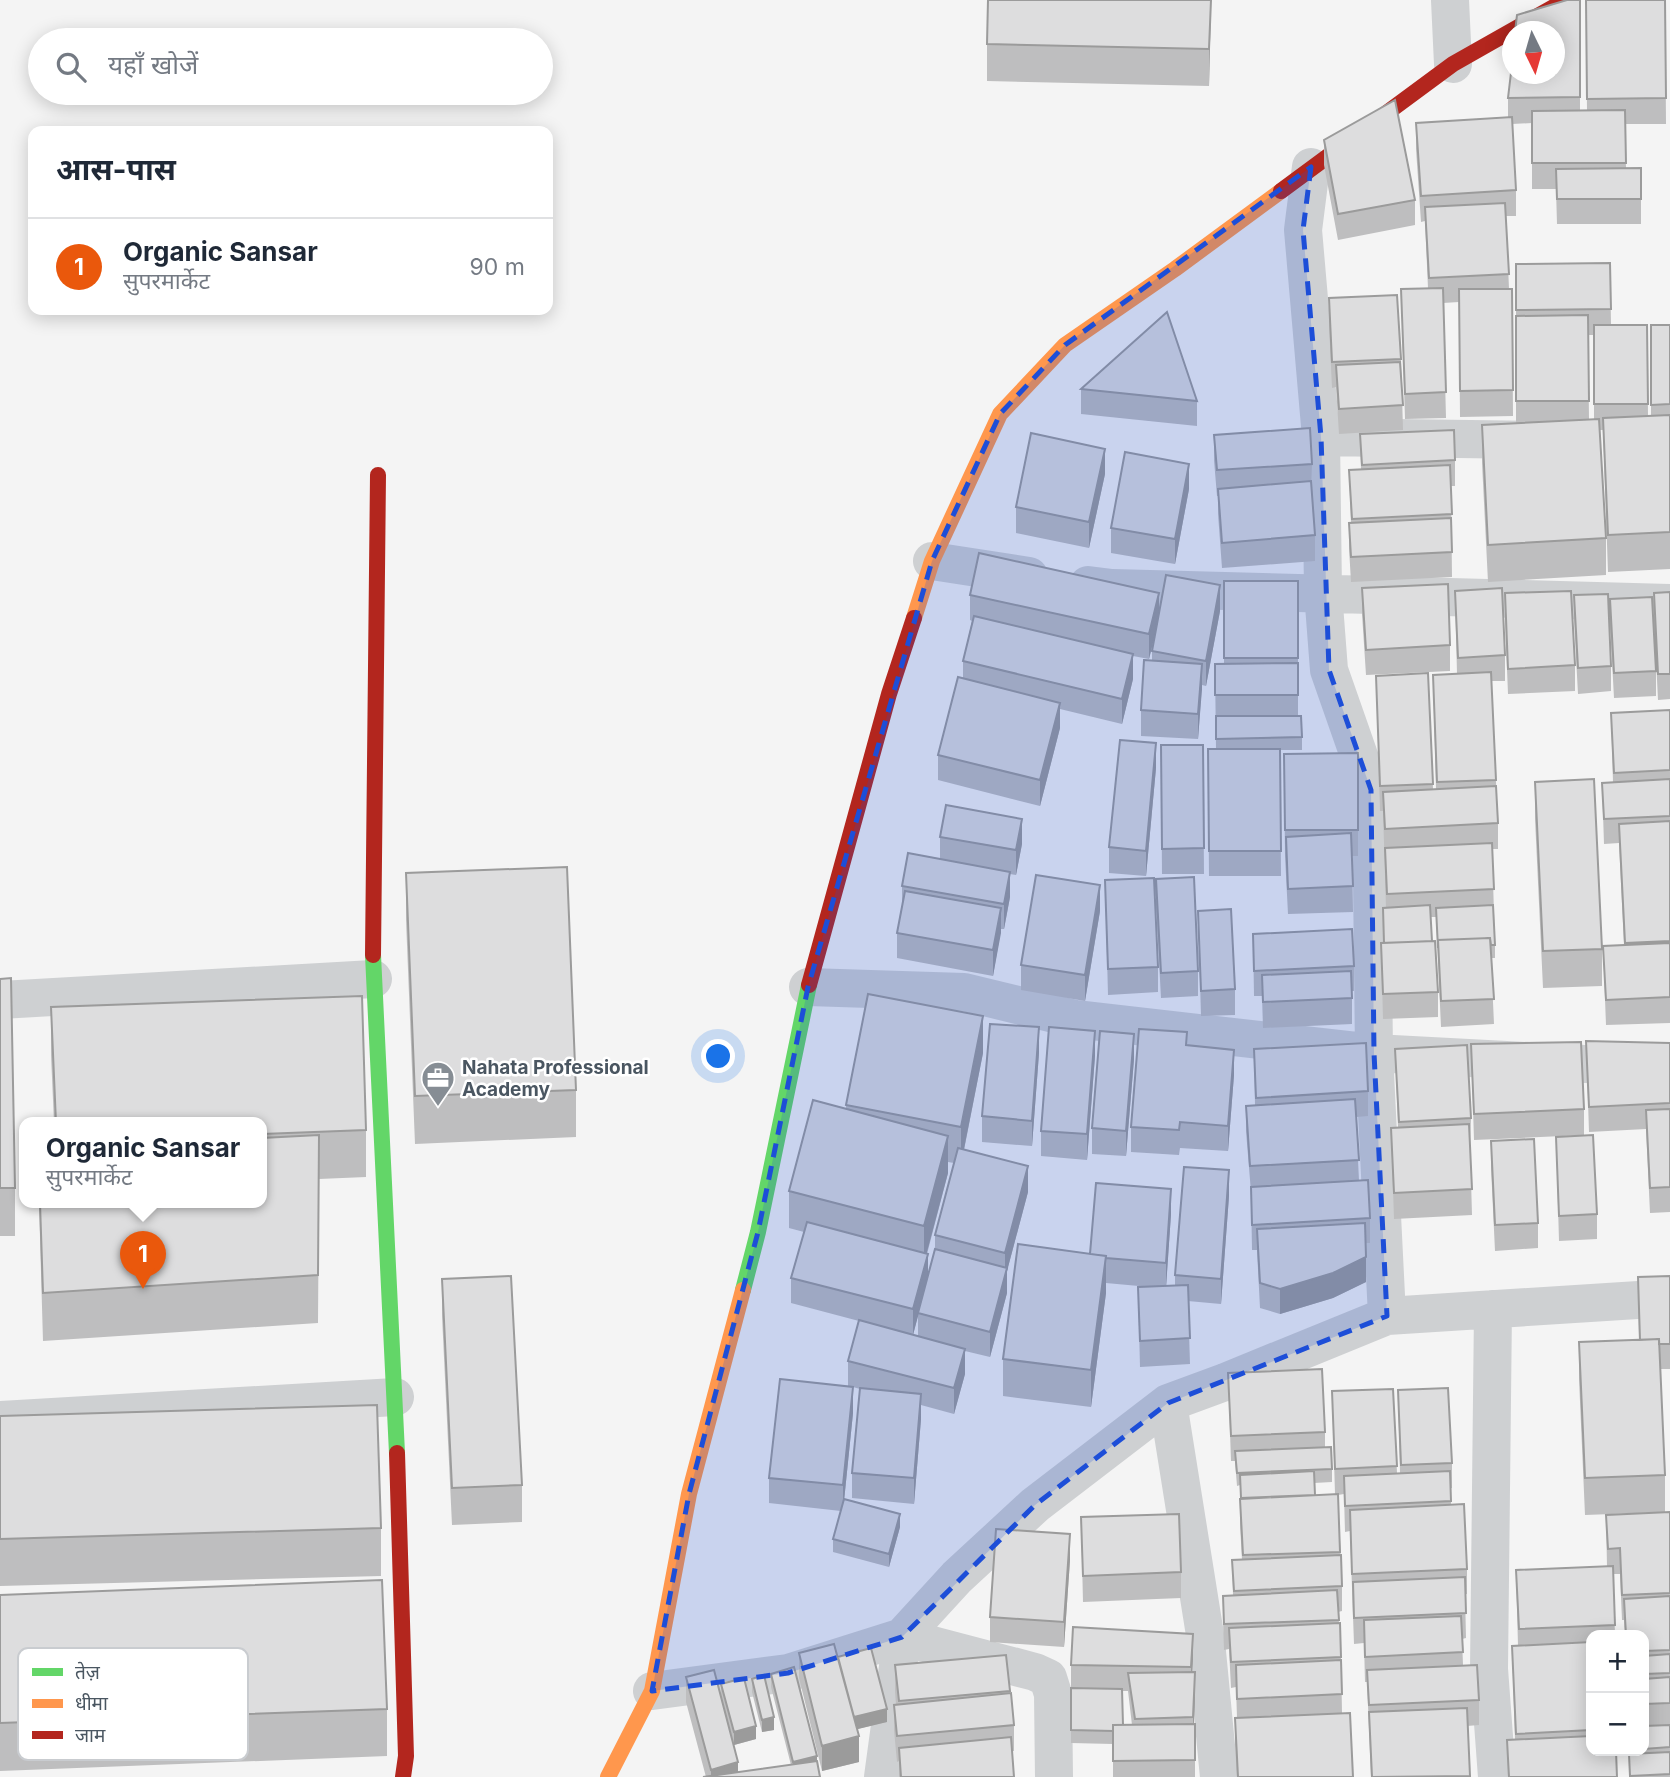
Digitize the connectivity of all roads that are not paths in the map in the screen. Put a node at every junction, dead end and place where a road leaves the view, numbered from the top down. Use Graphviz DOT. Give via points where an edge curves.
graph roads {
  1 [pos="1450,0"];
  2 [pos="1566,0"];
  3 [pos="1453,64"];
  4 [pos="1311,167"];
  5 [pos="1321,437"];
  6 [pos="1572,440"];
  7 [pos="378,475"];
  8 [pos="932,561"];
  9 [pos="1323,592"];
  10 [pos="1670,603"];
  11 [pos="373,979"];
  12 [pos="807,987"];
  13 [pos="0,1000"];
  14 [pos="1374,1053"];
  15 [pos="1670,1064"];
  16 [pos="1670,1298"];
  17 [pos="1493,1310"];
  18 [pos="1387,1316"];
  19 [pos="395,1397"];
  20 [pos="1168,1403"];
  21 [pos="0,1420"];
  22 [pos="902,1637"];
  23 [pos="652,1691"];
  24 [pos="402,1777"];
  25 [pos="608,1777"];
  26 [pos="883,1777"];
  27 [pos="1054,1777"];
  28 [pos="1219,1777"];
  29 [pos="1497,1777"];
  1 -- 3 [label="street"];
  2 -- 3 [label="street"];
  3 -- 4 [label="street"];
  4 -- 5 [label="street" via="1303,230"];
  4 -- 8 [label="street" via="1065,345 1000,414"];
  5 -- 6 [label="street"];
  5 -- 9 [label="street"];
  7 -- 11 [label="street"];
  8 -- 9 [label="street" via="1112,588"];
  8 -- 12 [label="street" via="889,694"];
  9 -- 10 [label="street"];
  9 -- 14 [label="street" via="1329,670 1371,790"];
  11 -- 13 [label="street"];
  11 -- 19 [label="street"];
  12 -- 14 [label="street" via="964,992 1075,1018"];
  12 -- 23 [label="street" via="758,1233 689,1494"];
  14 -- 15 [label="street"];
  14 -- 18 [label="street"];
  16 -- 17 [label="street"];
  17 -- 18 [label="street"];
  17 -- 29 [label="street" via="1489,1669"];
  18 -- 20 [label="street"];
  19 -- 21 [label="street"];
  19 -- 24 [label="street" via="387,1601 406,1756"];
  20 -- 22 [label="street" via="1035,1505 957,1577"];
  20 -- 28 [label="street" via="1206,1641"];
  22 -- 23 [label="street" via="788,1673"];
  22 -- 26 [label="street"];
  22 -- 27 [label="street" via="1048,1678 1053,1694"];
  23 -- 25 [label="street"];
}
